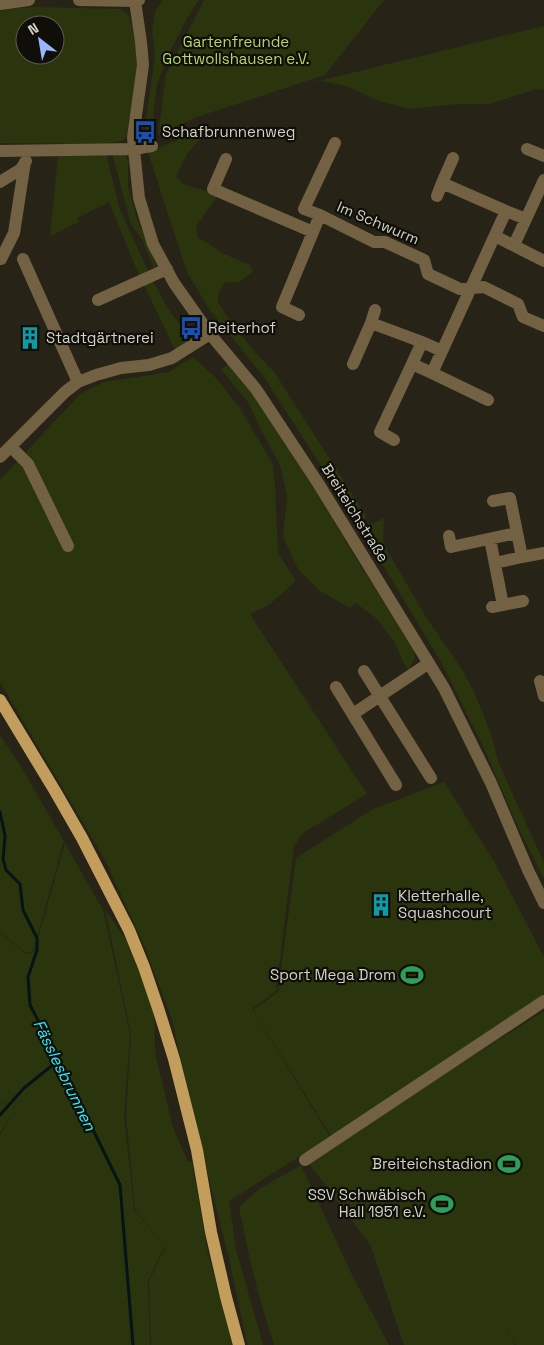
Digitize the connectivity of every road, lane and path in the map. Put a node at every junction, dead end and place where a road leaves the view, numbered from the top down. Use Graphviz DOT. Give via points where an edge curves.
graph roads {
  1 [pos="29,0"];
  2 [pos="79,0"];
  3 [pos="137,1"];
  4 [pos="0,4"];
  5 [pos="335,143"];
  6 [pos="152,146"];
  7 [pos="526,149"];
  8 [pos="134,150"];
  9 [pos="0,151"];
  10 [pos="33,151"];
  11 [pos="544,156"];
  12 [pos="453,158"];
  13 [pos="226,159"];
  14 [pos="26,162"];
  15 [pos="544,180"];
  16 [pos="0,182"];
  17 [pos="442,183"];
  18 [pos="437,196"];
  19 [pos="304,209"];
  20 [pos="506,211"];
  21 [pos="320,215"];
  22 [pos="526,219"];
  23 [pos="295,225"];
  24 [pos="313,232"];
  25 [pos="495,236"];
  26 [pos="514,246"];
  27 [pos="0,259"];
  28 [pos="23,259"];
  29 [pos="544,261"];
  30 [pos="166,269"];
  31 [pos="471,289"];
  32 [pos="98,300"];
  33 [pos="375,310"];
  34 [pos="299,315"];
  35 [pos="372,323"];
  36 [pos="544,326"];
  37 [pos="210,334"];
  38 [pos="422,342"];
  39 [pos="442,351"];
  40 [pos="353,364"];
  41 [pos="412,364"];
  42 [pos="432,373"];
  43 [pos="78,382"];
  44 [pos="488,400"];
  45 [pos="394,440"];
  46 [pos="10,447"];
  47 [pos="0,457"];
  48 [pos="494,501"];
  49 [pos="517,533"];
  50 [pos="490,539"];
  51 [pos="68,546"];
  52 [pos="451,547"];
  53 [pos="544,553"];
  54 [pos="522,558"];
  55 [pos="495,563"];
  56 [pos="523,601"];
  57 [pos="429,663"];
  58 [pos="364,671"];
  59 [pos="540,680"];
  60 [pos="336,686"];
  61 [pos="379,696"];
  62 [pos="544,697"];
  63 [pos="0,700"];
  64 [pos="353,714"];
  65 [pos="431,778"];
  66 [pos="396,785"];
  67 [pos="544,903"];
  68 [pos="544,1001"];
  69 [pos="305,1160"];
  70 [pos="238,1345"];
  1 -- 4 [label="street"];
  2 -- 3 [label="street"];
  3 -- 8 [label="street, Breiteichstraße" via="143,65"];
  5 -- 19 [label="street"];
  6 -- 8 [label="street"];
  7 -- 11 [label="street"];
  8 -- 10 [label="street"];
  8 -- 30 [label="street, Breiteichstraße" via="139,198 153,244"];
  9 -- 10 [label="street"];
  10 -- 14 [label="street"];
  12 -- 17 [label="street"];
  13 -- 23 [label="street" via="213,189"];
  14 -- 16 [label="street"];
  14 -- 27 [label="street" via="14,232"];
  15 -- 22 [label="street"];
  17 -- 18 [label="street"];
  17 -- 20 [label="street"];
  19 -- 21 [label="street, Im Schwurm"];
  19 -- 23 [label="street"];
  20 -- 22 [label="street"];
  20 -- 25 [label="street"];
  21 -- 24 [label="street, Im Schwurm"];
  21 -- 31 [label="street, Im Schwurm" via="374,242 385,242 424,260 428,274 460,290"];
  22 -- 26 [label="street"];
  23 -- 24 [label="street"];
  24 -- 34 [label="street, Im Schwurm" via="282,307"];
  25 -- 26 [label="street"];
  25 -- 31 [label="street"];
  26 -- 29 [label="street"];
  28 -- 43 [label="street"];
  30 -- 32 [label="street"];
  30 -- 37 [label="street, Breiteichstraße"];
  31 -- 36 [label="street, Im Schwurm" via="484,288 518,304 523,317"];
  31 -- 39 [label="street"];
  33 -- 35 [label="street"];
  35 -- 38 [label="street"];
  35 -- 40 [label="street"];
  37 -- 43 [label="street" via="172,358 121,368"];
  37 -- 57 [label="street, Breiteichstraße" via="256,389"];
  38 -- 39 [label="street"];
  38 -- 41 [label="street"];
  39 -- 42 [label="street"];
  41 -- 42 [label="street"];
  41 -- 45 [label="street" via="375,430"];
  42 -- 44 [label="street"];
  43 -- 46 [label="street"];
  46 -- 47 [label="street"];
  46 -- 51 [label="street" via="28,464"];
  48 -- 49 [label="street" via="516,496"];
  49 -- 50 [label="street"];
  49 -- 54 [label="street"];
  50 -- 52 [label="street"];
  50 -- 55 [label="street"];
  53 -- 54 [label="street"];
  54 -- 55 [label="street"];
  55 -- 56 [label="street" via="498,606"];
  57 -- 61 [label="street"];
  57 -- 67 [label="street, Breiteichstraße" via="492,783"];
  58 -- 61 [label="street"];
  59 -- 62 [label="street"];
  60 -- 64 [label="street"];
  61 -- 64 [label="street"];
  61 -- 65 [label="street"];
  63 -- 70 [label="main road" via="86,846 129,930 144,968 174,1059 197,1150 211,1232"];
  64 -- 66 [label="street"];
  68 -- 69 [label="street"];
}
